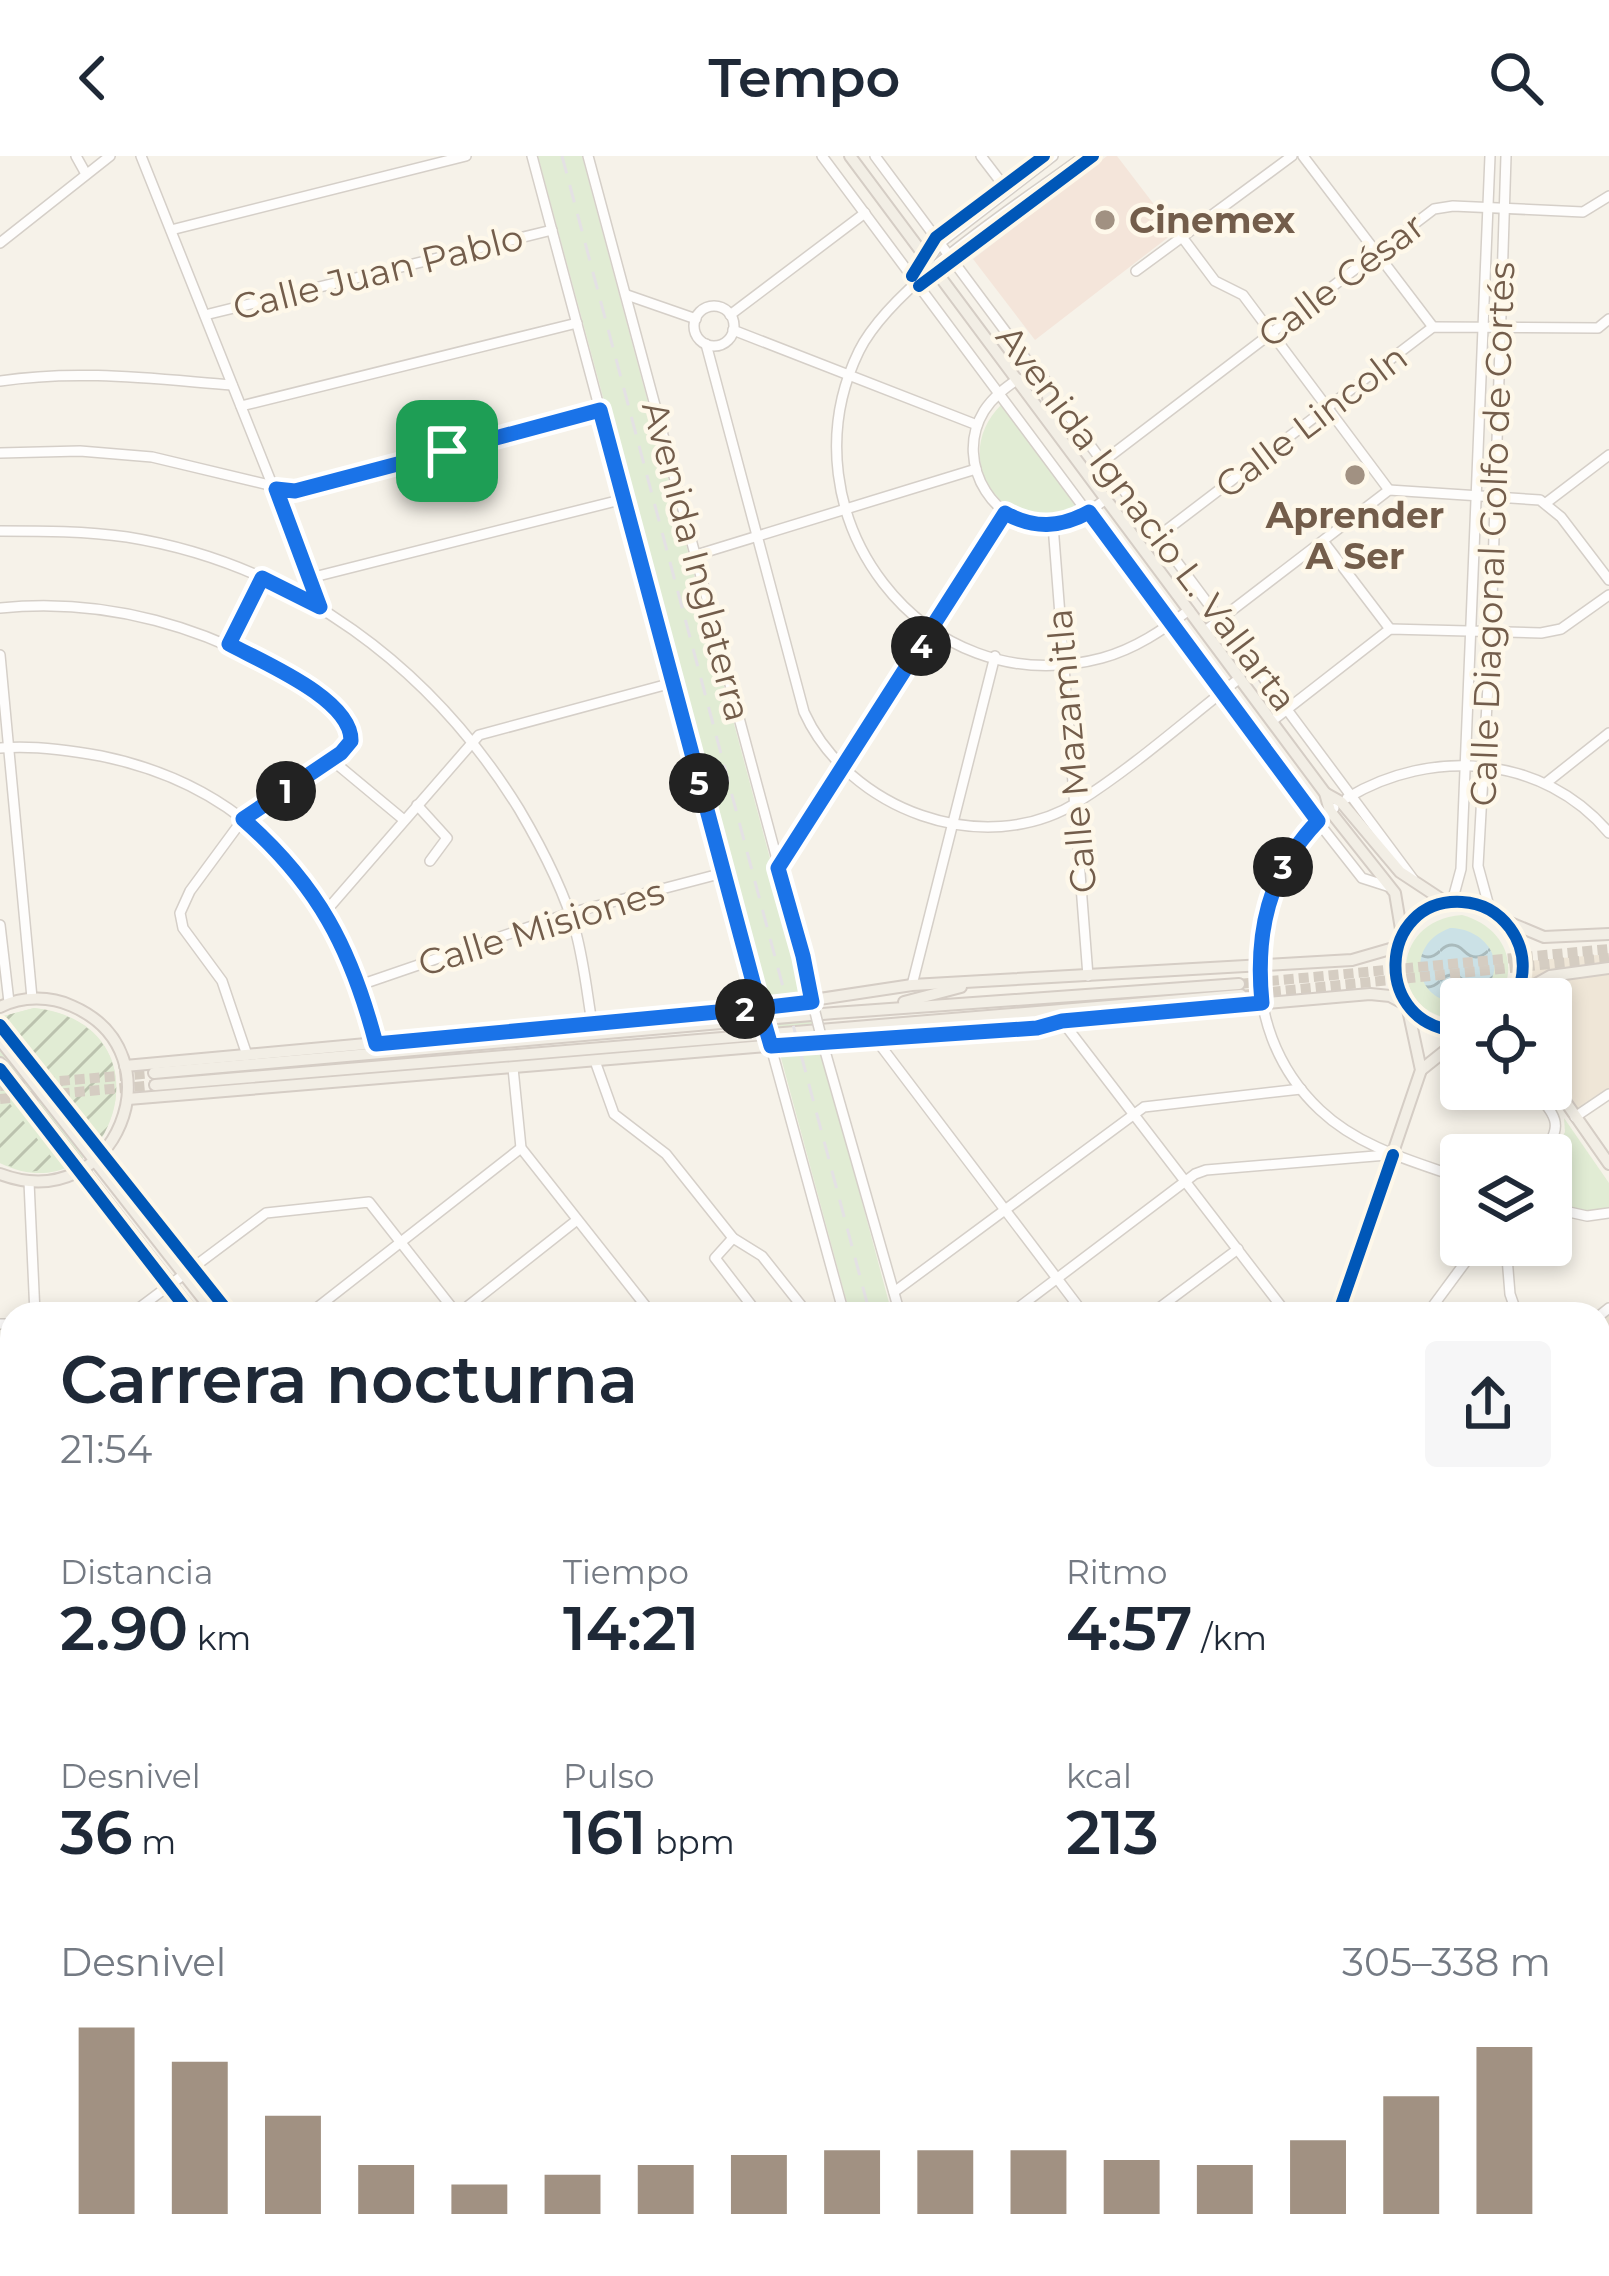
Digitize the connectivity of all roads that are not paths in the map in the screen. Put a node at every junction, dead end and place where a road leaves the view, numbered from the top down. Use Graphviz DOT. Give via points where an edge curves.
graph roads {
  1 [pos="76,156"];
  2 [pos="110,156"];
  3 [pos="141,156"];
  4 [pos="466,156"];
  5 [pos="532,156"];
  6 [pos="589,156"];
  7 [pos="822,156"];
  8 [pos="850,156"];
  9 [pos="875,156"];
  10 [pos="981,156"];
  11 [pos="1052,156"];
  12 [pos="1084,156"];
  13 [pos="1292,156"];
  14 [pos="1303,156"];
  15 [pos="1490,156"];
  16 [pos="1506,156"];
  17 [pos="86,174"];
  18 [pos="1006,190"];
  19 [pos="1609,196"];
  20 [pos="1488,208"];
  21 [pos="1504,208"];
  22 [pos="865,213"];
  23 [pos="171,230"];
  24 [pos="552,230"];
  25 [pos="1182,237"];
  26 [pos="0,243"];
  27 [pos="940,243"];
  28 [pos="1375,253"];
  29 [pos="950,256"];
  30 [pos="932,264"];
  31 [pos="1136,271"];
  32 [pos="914,285"];
  33 [pos="626,295"];
  34 [pos="205,315"];
  35 [pos="730,315"];
  36 [pos="696,319"];
  37 [pos="1609,319"];
  38 [pos="577,323"];
  39 [pos="1486,325"];
  40 [pos="1502,326"];
  41 [pos="1433,327"];
  42 [pos="1598,328"];
  43 [pos="733,330"];
  44 [pos="1271,334"];
  45 [pos="1609,336"];
  46 [pos="706,344"];
  47 [pos="849,376"];
  48 [pos="1018,379"];
  49 [pos="0,381"];
  50 [pos="1045,381"];
  51 [pos="232,385"];
  52 [pos="999,393"];
  53 [pos="241,406"];
  54 [pos="1328,409"];
  55 [pos="600,410"];
  56 [pos="977,425"];
  57 [pos="1053,426"];
  58 [pos="0,453"];
  59 [pos="1609,455"];
  60 [pos="1105,460"];
  61 [pos="976,470"];
  62 [pos="276,489"];
  63 [pos="1389,490"];
  64 [pos="1477,496"];
  65 [pos="1496,497"];
  66 [pos="1107,498"];
  67 [pos="624,500"];
  68 [pos="1546,503"];
  69 [pos="845,511"];
  70 [pos="1089,512"];
  71 [pos="1005,513"];
  72 [pos="1053,525"];
  73 [pos="0,530"];
  74 [pos="1160,535"];
  75 [pos="755,537"];
  76 [pos="1323,541"];
  77 [pos="696,555"];
  78 [pos="262,578"];
  79 [pos="310,578"];
  80 [pos="1609,580"];
  81 [pos="1609,595"];
  82 [pos="320,607"];
  83 [pos="0,608"];
  84 [pos="1189,610"];
  85 [pos="1221,619"];
  86 [pos="1172,623"];
  87 [pos="932,629"];
  88 [pos="1390,629"];
  89 [pos="1205,631"];
  90 [pos="1472,631"];
  91 [pos="1491,631"];
  92 [pos="229,644"];
  93 [pos="0,655"];
  94 [pos="995,656"];
  95 [pos="1064,662"];
  96 [pos="1240,678"];
  97 [pos="673,683"];
  98 [pos="1222,692"];
  99 [pos="1289,708"];
  100 [pos="1272,722"];
  101 [pos="1609,733"];
  102 [pos="472,742"];
  103 [pos="4,748"];
  104 [pos="333,760"];
  105 [pos="1466,765"];
  106 [pos="1484,766"];
  107 [pos="844,770"];
  108 [pos="1546,783"];
  109 [pos="1325,794"];
  110 [pos="1347,798"];
  111 [pos="1077,803"];
  112 [pos="417,806"];
  113 [pos="1330,811"];
  114 [pos="243,819"];
  115 [pos="404,820"];
  116 [pos="15,821"];
  117 [pos="1318,821"];
  118 [pos="0,822"];
  119 [pos="954,823"];
  120 [pos="1609,833"];
  121 [pos="430,861"];
  122 [pos="778,868"];
  123 [pos="723,873"];
  124 [pos="1391,888"];
  125 [pos="1450,902"];
  126 [pos="1490,910"];
  127 [pos="326,911"];
  128 [pos="569,914"];
  129 [pos="1503,919"];
  130 [pos="0,926"];
  131 [pos="1609,934"];
  132 [pos="1400,941"];
  133 [pos="1258,968"];
  134 [pos="1609,968"];
  135 [pos="1088,976"];
  136 [pos="1519,978"];
  137 [pos="1547,978"];
  138 [pos="991,980"];
  139 [pos="360,985"];
  140 [pos="912,985"];
  141 [pos="32,998"];
  142 [pos="1262,1003"];
  143 [pos="4,1005"];
  144 [pos="813,1005"];
  145 [pos="1407,1005"];
  146 [pos="760,1010"];
  147 [pos="878,1010"];
  148 [pos="1062,1021"];
  149 [pos="592,1023"];
  150 [pos="900,1024"];
  151 [pos="1440,1027"];
  152 [pos="874,1037"];
  153 [pos="822,1039"];
  154 [pos="0,1040"];
  155 [pos="400,1041"];
  156 [pos="770,1043"];
  157 [pos="376,1044"];
  158 [pos="457,1046"];
  159 [pos="1440,1053"];
  160 [pos="247,1055"];
  161 [pos="460,1060"];
  162 [pos="595,1061"];
  163 [pos="0,1064"];
  164 [pos="125,1066"];
  165 [pos="513,1067"];
  166 [pos="1421,1070"];
  167 [pos="409,1077"];
  168 [pos="1301,1089"];
  169 [pos="1609,1094"];
  170 [pos="128,1099"];
  171 [pos="1570,1110"];
  172 [pos="1134,1112"];
  173 [pos="1575,1118"];
  174 [pos="521,1148"];
  175 [pos="1393,1155"];
  176 [pos="95,1161"];
  177 [pos="1609,1164"];
  178 [pos="82,1170"];
  179 [pos="1440,1171"];
  180 [pos="0,1174"];
  181 [pos="1186,1181"];
  182 [pos="29,1182"];
  183 [pos="1004,1209"];
  184 [pos="1572,1213"];
  185 [pos="1609,1213"];
  186 [pos="577,1220"];
  187 [pos="402,1241"];
  188 [pos="736,1242"];
  189 [pos="1238,1249"];
  190 [pos="1462,1266"];
  191 [pos="1508,1266"];
  192 [pos="184,1274"];
  193 [pos="1058,1280"];
  194 [pos="171,1284"];
  195 [pos="894,1292"];
  196 [pos="34,1302"];
  197 [pos="147,1302"];
  198 [pos="185,1302"];
  199 [pos="206,1302"];
  200 [pos="324,1302"];
  201 [pos="449,1302"];
  202 [pos="473,1302"];
  203 [pos="642,1302"];
  204 [pos="749,1302"];
  205 [pos="798,1302"];
  206 [pos="841,1302"];
  207 [pos="897,1302"];
  208 [pos="1027,1302"];
  209 [pos="1075,1302"];
  210 [pos="1167,1302"];
  211 [pos="1278,1302"];
  212 [pos="1342,1302"];
  213 [pos="1436,1302"];
  214 [pos="1513,1302"];
  1 -- 17 [label="street"];
  2 -- 17 [label="street"];
  3 -- 23 [label="street"];
  4 -- 23 [label="street"];
  5 -- 24 [label="street, Avenida Inglaterra"];
  6 -- 33 [label="street, Avenida Inglaterra"];
  7 -- 22 [label="street, Avenida Ignacio L. Vallarta"];
  8 -- 30 [label="main road, Avenida Ignacio L. Vallarta"];
  9 -- 27 [label="street, Avenida Ignacio L. Vallarta"];
  10 -- 18 [label="street"];
  11 -- 18 [label="street"];
  12 -- 29 [label="street"];
  13 -- 25 [label="street"];
  14 -- 28 [label="street"];
  15 -- 20 [label="street, Calle Diagonal Golfo de Cortés"];
  16 -- 21 [label="street, Calle Diagonal Golfo de Cortés"];
  17 -- 26 [label="street"];
  18 -- 27 [label="street"];
  19 -- 21 [label="street, Calle César" via="1583,212"];
  20 -- 21 [label="street, Calle César"];
  20 -- 28 [label="street, Calle César" via="1434,209"];
  20 -- 39 [label="street, Calle Diagonal Golfo de Cortés"];
  21 -- 40 [label="street, Calle Diagonal Golfo de Cortés"];
  22 -- 32 [label="street, Avenida Ignacio L. Vallarta"];
  22 -- 35 [label="street"];
  23 -- 34 [label="street"];
  24 -- 34 [label="street, Calle Juan Pablo"];
  24 -- 38 [label="street, Avenida Inglaterra"];
  25 -- 31 [label="street"];
  25 -- 44 [label="street"];
  27 -- 29 [label="street, Avenida Ignacio L. Vallarta"];
  27 -- 30 [label="street"];
  28 -- 41 [label="street"];
  28 -- 44 [label="street, Calle César"];
  29 -- 30 [label="street"];
  29 -- 50 [label="street, Avenida Ignacio L. Vallarta"];
  30 -- 32 [label="street"];
  30 -- 48 [label="main road, Avenida Ignacio L. Vallarta"];
  32 -- 47 [label="street" via="872,329"];
  32 -- 52 [label="street, Avenida Ignacio L. Vallarta"];
  33 -- 36 [label="street"];
  33 -- 77 [label="street, Avenida Inglaterra"];
  34 -- 51 [label="street"];
  35 -- 36 [label="street" via="709,307"];
  35 -- 43 [label="street"];
  36 -- 46 [label="street"];
  37 -- 42 [label="street"];
  38 -- 53 [label="street"];
  38 -- 55 [label="street, Avenida Inglaterra"];
  39 -- 40 [label="street, Calle Lincoln"];
  39 -- 41 [label="street, Calle Lincoln"];
  39 -- 64 [label="street, Calle Diagonal Golfo de Cortés"];
  40 -- 42 [label="street, Calle Lincoln"];
  40 -- 65 [label="street, Calle Diagonal Golfo de Cortés"];
  41 -- 54 [label="street, Calle Lincoln"];
  42 -- 45 [label="street"];
  43 -- 46 [label="street" via="723,344"];
  43 -- 47 [label="street"];
  44 -- 54 [label="street"];
  44 -- 60 [label="street, Calle César"];
  46 -- 75 [label="street"];
  47 -- 56 [label="street"];
  47 -- 69 [label="street" via="836,425"];
  48 -- 52 [label="street"];
  48 -- 57 [label="main road, Avenida Ignacio L. Vallarta"];
  49 -- 51 [label="street" via="103,374"];
  50 -- 57 [label="main road"];
  50 -- 60 [label="street, Avenida Ignacio L. Vallarta"];
  51 -- 53 [label="street"];
  52 -- 56 [label="street"];
  52 -- 70 [label="street, Avenida Ignacio L. Vallarta"];
  53 -- 62 [label="street"];
  54 -- 63 [label="street"];
  54 -- 74 [label="street, Calle Lincoln"];
  55 -- 62 [label="street" via="295,491"];
  55 -- 67 [label="street, Avenida Inglaterra"];
  56 -- 61 [label="street"];
  57 -- 66 [label="main road, Avenida Ignacio L. Vallarta"];
  58 -- 62 [label="street" via="152,457"];
  59 -- 68 [label="street"];
  60 -- 74 [label="street, Avenida Ignacio L. Vallarta"];
  61 -- 69 [label="street"];
  61 -- 71 [label="street"];
  62 -- 79 [label="street"];
  63 -- 64 [label="street"];
  63 -- 76 [label="street"];
  64 -- 65 [label="street"];
  64 -- 90 [label="street, Calle Diagonal Golfo de Cortés"];
  65 -- 68 [label="street"];
  65 -- 91 [label="street, Calle Diagonal Golfo de Cortés"];
  66 -- 70 [label="street"];
  66 -- 84 [label="main road, Avenida Ignacio L. Vallarta"];
  67 -- 79 [label="street"];
  67 -- 97 [label="street, Avenida Inglaterra"];
  68 -- 80 [label="street"];
  69 -- 75 [label="street"];
  69 -- 87 [label="street" via="879,580"];
  70 -- 72 [label="street"];
  70 -- 86 [label="street, Avenida Ignacio L. Vallarta"];
  71 -- 72 [label="street"];
  71 -- 87 [label="street"];
  72 -- 95 [label="street, Calle Mazamitla"];
  73 -- 78 [label="street" via="128,538"];
  74 -- 85 [label="street, Avenida Ignacio L. Vallarta"];
  75 -- 77 [label="street"];
  75 -- 107 [label="street" via="804,712"];
  76 -- 85 [label="street"];
  76 -- 88 [label="street"];
  77 -- 122 [label="street, Avenida Inglaterra"];
  78 -- 82 [label="street"];
  78 -- 92 [label="street"];
  79 -- 82 [label="street"];
  81 -- 91 [label="street" via="1561,629"];
  82 -- 102 [label="street" via="405,668"];
  83 -- 92 [label="street" via="99,608"];
  84 -- 86 [label="street"];
  84 -- 89 [label="main road, Avenida Ignacio L. Vallarta"];
  85 -- 89 [label="street"];
  85 -- 99 [label="street, Avenida Ignacio L. Vallarta"];
  86 -- 95 [label="street" via="1119,652"];
  86 -- 98 [label="street, Avenida Ignacio L. Vallarta"];
  87 -- 94 [label="street"];
  87 -- 107 [label="street"];
  88 -- 90 [label="street"];
  88 -- 99 [label="street"];
  89 -- 96 [label="main road, Avenida Ignacio L. Vallarta"];
  90 -- 91 [label="street"];
  90 -- 105 [label="street, Calle Diagonal Golfo de Cortés"];
  91 -- 106 [label="street, Calle Diagonal Golfo de Cortés"];
  92 -- 104 [label="street" via="342,715 351,741"];
  93 -- 103 [label="street"];
  94 -- 95 [label="street"];
  94 -- 119 [label="street"];
  95 -- 111 [label="street, Calle Mazamitla"];
  96 -- 98 [label="street"];
  96 -- 100 [label="main road, Avenida Ignacio L. Vallarta"];
  97 -- 102 [label="street"];
  97 -- 123 [label="street, Avenida Inglaterra"];
  98 -- 111 [label="street"];
  98 -- 117 [label="street, Avenida Ignacio L. Vallarta"];
  99 -- 100 [label="street"];
  99 -- 110 [label="street, Avenida Ignacio L. Vallarta"];
  100 -- 109 [label="main road, Avenida Ignacio L. Vallarta"];
  101 -- 108 [label="street"];
  102 -- 112 [label="street"];
  102 -- 128 [label="street" via="528,825"];
  103 -- 114 [label="street" via="135,763"];
  103 -- 116 [label="street"];
  104 -- 114 [label="street"];
  104 -- 115 [label="street"];
  105 -- 106 [label="street"];
  105 -- 110 [label="street" via="1412,769"];
  105 -- 125 [label="street, Calle Diagonal Golfo de Cortés" via="1461,869"];
  106 -- 108 [label="street"];
  106 -- 126 [label="street, Calle Diagonal Golfo de Cortés" via="1478,866"];
  107 -- 119 [label="street" via="907,812"];
  107 -- 122 [label="street"];
  108 -- 120 [label="street"];
  109 -- 110 [label="main road, Avenida Ignacio L. Vallarta"];
  109 -- 113 [label="main road, Avenida Ignacio L. Vallarta"];
  110 -- 113 [label="street"];
  110 -- 125 [label="main road, Avenida Ignacio L. Vallarta" via="1400,872"];
  111 -- 119 [label="street" via="1021,823"];
  111 -- 135 [label="street, Calle Mazamitla"];
  112 -- 115 [label="street"];
  112 -- 121 [label="street" via="447,838"];
  113 -- 117 [label="street"];
  113 -- 124 [label="main road, Avenida Ignacio L. Vallarta"];
  114 -- 127 [label="street" via="290,862"];
  114 -- 160 [label="street" via="181,913 183,928 222,981"];
  115 -- 127 [label="street"];
  116 -- 118 [label="street"];
  116 -- 141 [label="street"];
  117 -- 124 [label="street, Avenida Ignacio L. Vallarta" via="1362,878"];
  117 -- 133 [label="street" via="1273,887"];
  119 -- 140 [label="street"];
  122 -- 144 [label="street, Avenida Inglaterra"];
  123 -- 128 [label="street, Calle Misiones"];
  123 -- 146 [label="street, Avenida Inglaterra"];
  124 -- 132 [label="main road, Avenida Ignacio L. Vallarta"];
  125 -- 126 [label="main road, Avenida Ignacio L. Vallarta"];
  125 -- 132 [label="main road" via="1422,913"];
  126 -- 129 [label="main road"];
  127 -- 139 [label="street"];
  128 -- 139 [label="street, Calle Misiones"];
  128 -- 149 [label="street"];
  129 -- 131 [label="main road" via="1544,937"];
  129 -- 136 [label="main road" via="1522,955"];
  130 -- 143 [label="street"];
  132 -- 133 [label="main road" via="1352,959"];
  132 -- 145 [label="main road, Avenida Ignacio L. Vallarta" via="1395,977"];
  133 -- 135 [label="main road"];
  133 -- 142 [label="street"];
  134 -- 137 [label="main road"];
  135 -- 138 [label="main road"];
  138 -- 140 [label="main road"];
  138 -- 147 [label="main road"];
  139 -- 157 [label="street"];
  140 -- 144 [label="main road"];
  141 -- 143 [label="main road"];
  141 -- 164 [label="main road" via="90,1016"];
  142 -- 145 [label="main road" via="1370,994"];
  142 -- 148 [label="main road"];
  142 -- 168 [label="street"];
  144 -- 146 [label="main road"];
  144 -- 153 [label="street, Avenida Inglaterra, bridge"];
  145 -- 151 [label="main road"];
  145 -- 166 [label="main road, Avenida Ignacio L. Vallarta"];
  146 -- 149 [label="main road"];
  146 -- 156 [label="street, Avenida Inglaterra, bridge"];
  147 -- 150 [label="main road" via="1240,989"];
  147 -- 158 [label="main road"];
  148 -- 150 [label="main road"];
  148 -- 152 [label="main road"];
  148 -- 172 [label="street"];
  149 -- 155 [label="main road"];
  150 -- 161 [label="main road"];
  152 -- 153 [label="main road"];
  152 -- 183 [label="street"];
  153 -- 156 [label="main road"];
  153 -- 195 [label="street, Avenida Inglaterra"];
  154 -- 176 [label="main road"];
  155 -- 157 [label="main road"];
  155 -- 158 [label="main road"];
  156 -- 162 [label="main road"];
  156 -- 206 [label="street, Avenida Inglaterra"];
  157 -- 160 [label="main road"];
  158 -- 161 [label="main road" via="154,1079"];
  159 -- 166 [label="main road"];
  160 -- 164 [label="main road"];
  161 -- 167 [label="main road"];
  162 -- 165 [label="main road"];
  162 -- 188 [label="street" via="614,1114 677,1166"];
  163 -- 178 [label="main road"];
  164 -- 170 [label="main road"];
  165 -- 167 [label="main road"];
  165 -- 174 [label="street"];
  166 -- 175 [label="main road"];
  167 -- 170 [label="main road"];
  168 -- 172 [label="street" via="1155,1103"];
  168 -- 175 [label="street" via="1342,1128"];
  169 -- 173 [label="street"];
  170 -- 176 [label="main road" via="114,1140"];
  171 -- 173 [label="main road"];
  172 -- 181 [label="street"];
  172 -- 183 [label="street"];
  173 -- 177 [label="main road"];
  174 -- 186 [label="street"];
  174 -- 187 [label="street"];
  175 -- 179 [label="street"];
  175 -- 181 [label="street" via="1206,1170"];
  175 -- 212 [label="main road"];
  176 -- 178 [label="main road"];
  176 -- 192 [label="main road"];
  178 -- 182 [label="main road"];
  178 -- 194 [label="main road"];
  180 -- 182 [label="main road"];
  181 -- 189 [label="street"];
  181 -- 193 [label="street"];
  182 -- 196 [label="street"];
  183 -- 193 [label="street"];
  183 -- 195 [label="street"];
  184 -- 185 [label="street"];
  186 -- 202 [label="street"];
  186 -- 203 [label="street"];
  187 -- 192 [label="street" via="370,1202 275,1210"];
  187 -- 200 [label="street"];
  187 -- 201 [label="street"];
  188 -- 204 [label="street" via="715,1258"];
  188 -- 205 [label="street" via="762,1256"];
  189 -- 210 [label="street"];
  189 -- 211 [label="street"];
  190 -- 213 [label="street"];
  191 -- 214 [label="street"];
  192 -- 194 [label="street"];
  192 -- 199 [label="main road"];
  193 -- 208 [label="street"];
  193 -- 209 [label="street"];
  194 -- 197 [label="street"];
  194 -- 198 [label="main road"];
  195 -- 207 [label="street, Avenida Inglaterra"];
}
